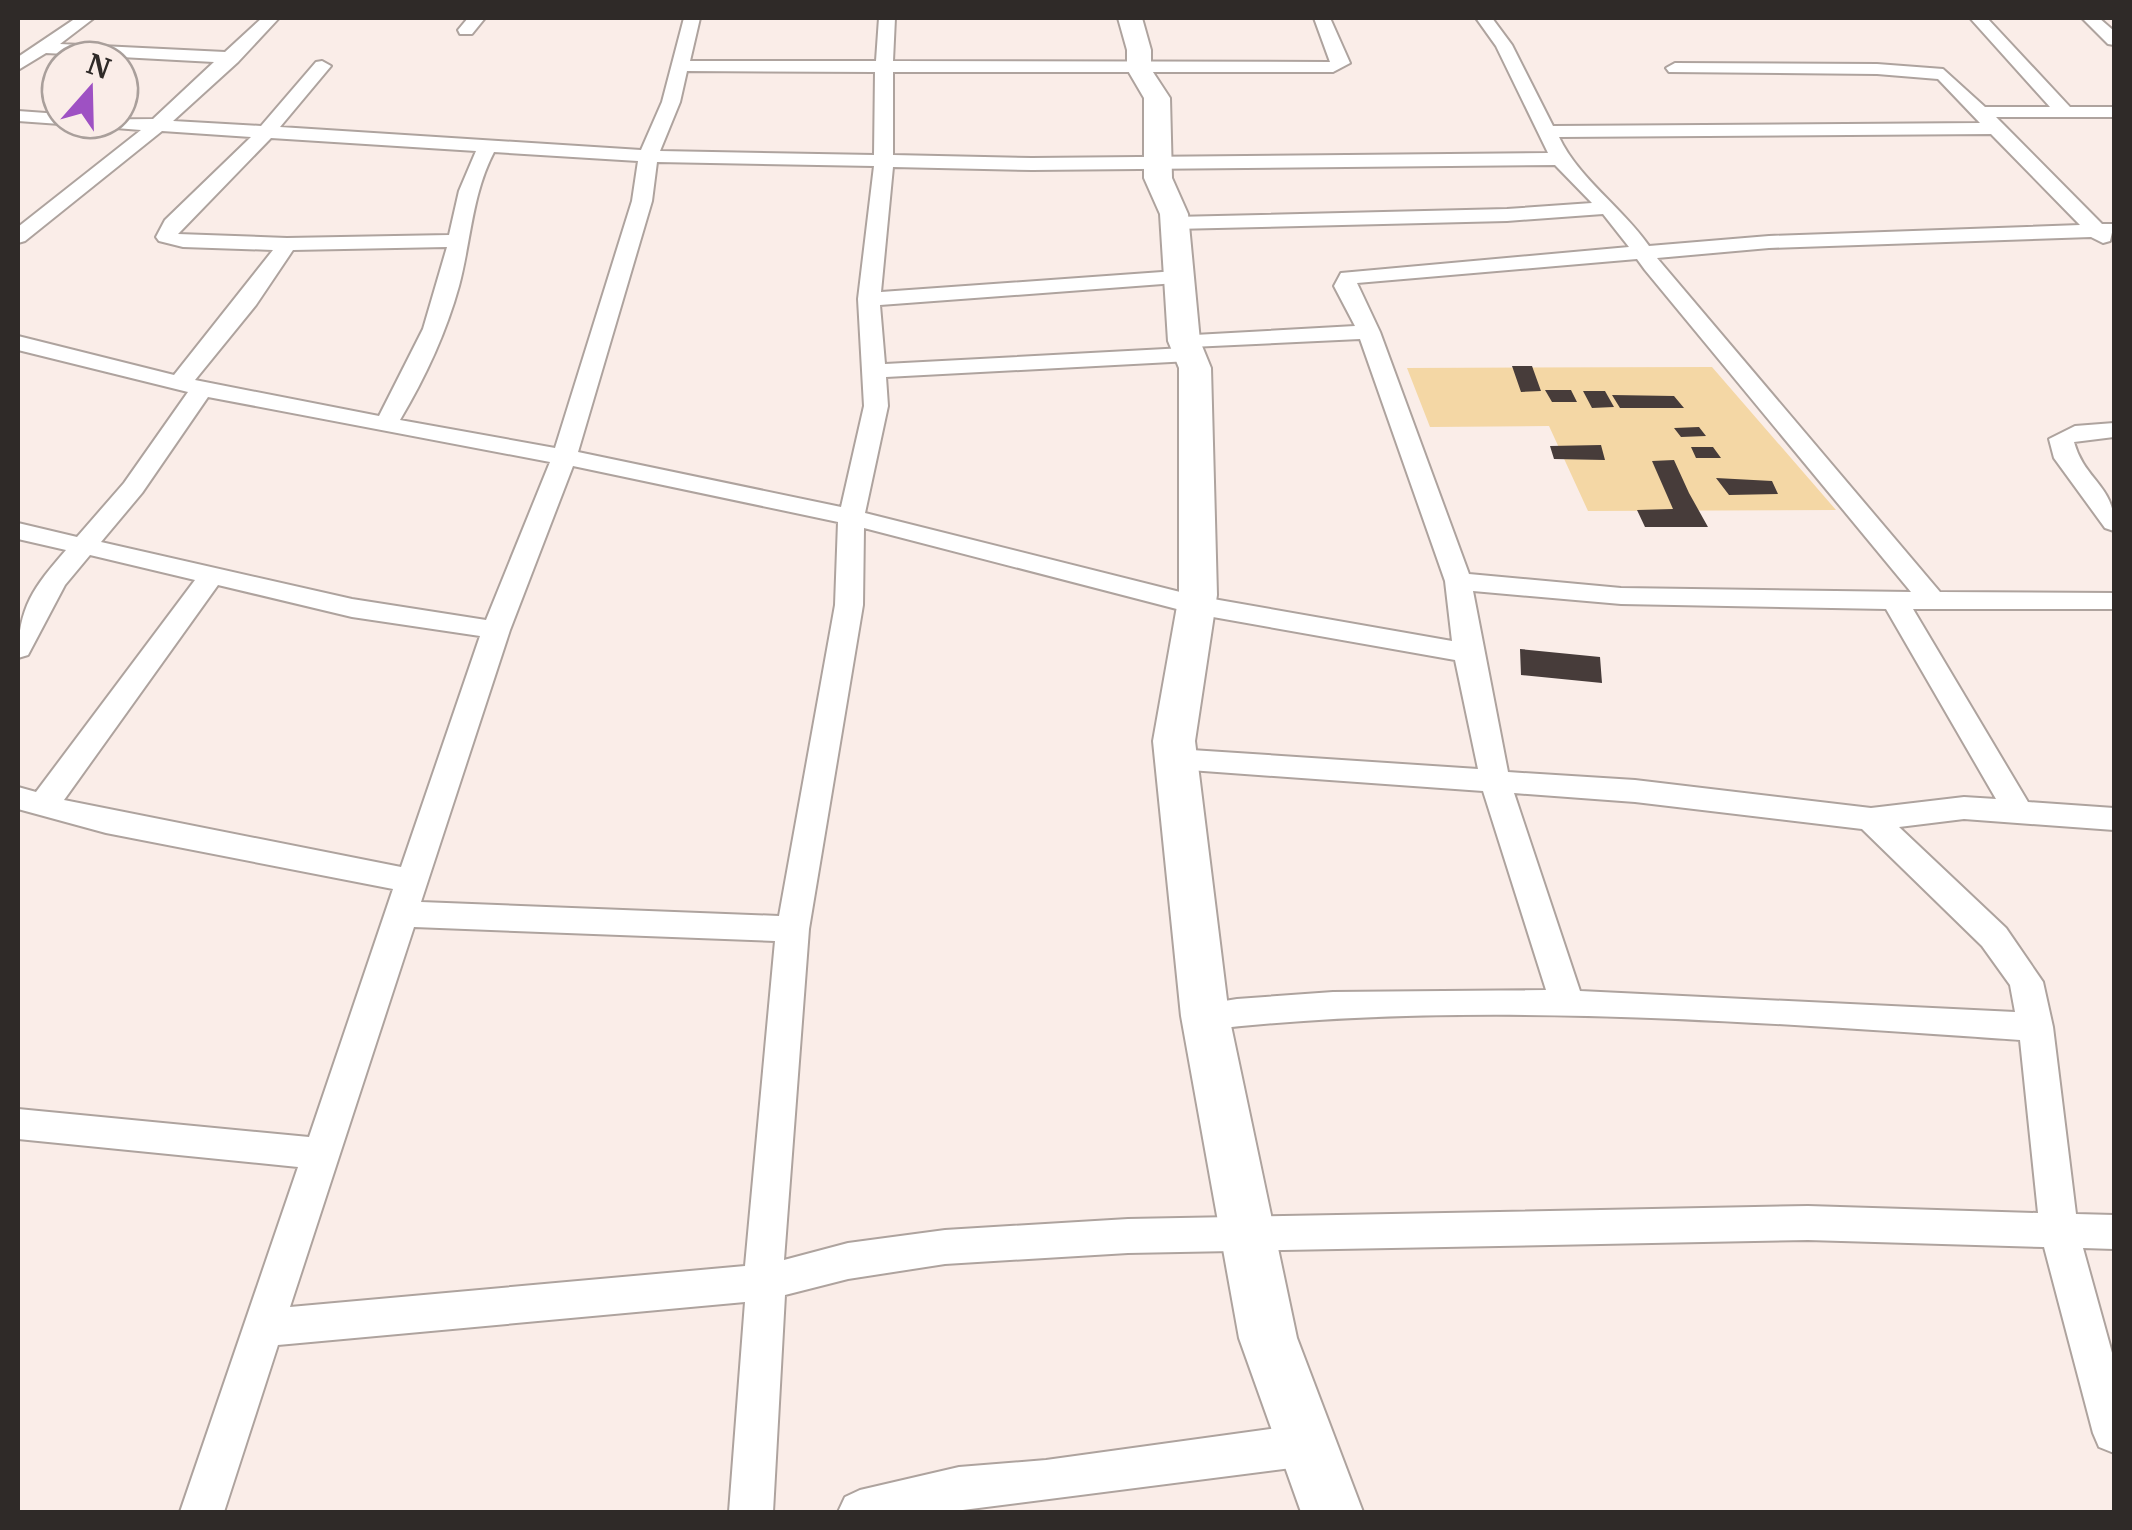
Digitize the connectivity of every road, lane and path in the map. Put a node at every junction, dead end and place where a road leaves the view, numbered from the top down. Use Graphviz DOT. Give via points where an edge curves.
graph roads {
  1 [pos="86,18"];
  2 [pos="270,18"];
  3 [pos="692,18"];
  4 [pos="887,18"];
  5 [pos="1130,18"];
  6 [pos="1322,18"];
  7 [pos="1484,18"];
  8 [pos="1978,18"];
  9 [pos="2090,18"];
  10 [pos="55,40"];
  11 [pos="2114,40"];
  12 [pos="40,51"];
  13 [pos="140,53"];
  14 [pos="232,58"];
  15 [pos="18,65"];
  16 [pos="322,66"];
  17 [pos="678,66"];
  18 [pos="886,68"];
  19 [pos="1675,68"];
  20 [pos="1139,69"];
  21 [pos="1980,112"];
  22 [pos="2065,112"];
  23 [pos="2114,112"];
  24 [pos="140,125"];
  25 [pos="157,126"];
  26 [pos="1998,128"];
  27 [pos="1550,132"];
  28 [pos="264,134"];
  29 [pos="487,148"];
  30 [pos="648,156"];
  31 [pos="1560,159"];
  32 [pos="1159,160"];
  33 [pos="884,161"];
  34 [pos="1608,208"];
  35 [pos="1174,223"];
  36 [pos="2106,230"];
  37 [pos="18,237"];
  38 [pos="455,241"];
  39 [pos="287,244"];
  40 [pos="2114,248"];
  41 [pos="1644,253"];
  42 [pos="1176,277"];
  43 [pos="869,299"];
  44 [pos="1369,332"];
  45 [pos="18,343"];
  46 [pos="1187,347"];
  47 [pos="875,371"];
  48 [pos="191,385"];
  49 [pos="385,425"];
  50 [pos="2114,430"];
  51 [pos="564,457"];
  52 [pos="851,517"];
  53 [pos="2114,523"];
  54 [pos="18,530"];
  55 [pos="83,544"];
  56 [pos="212,575"];
  57 [pos="1458,581"];
  58 [pos="1893,598"];
  59 [pos="1931,598"];
  60 [pos="2114,601"];
  61 [pos="1196,605"];
  62 [pos="496,630"];
  63 [pos="18,649"];
  64 [pos="1468,653"];
  65 [pos="1176,759"];
  66 [pos="1495,780"];
  67 [pos="30,802"];
  68 [pos="2019,812"];
  69 [pos="1871,818"];
  70 [pos="2114,819"];
  71 [pos="412,881"];
  72 [pos="402,914"];
  73 [pos="793,929"];
  74 [pos="1567,1002"];
  75 [pos="1205,1016"];
  76 [pos="2036,1027"];
  77 [pos="18,1124"];
  78 [pos="323,1154"];
  79 [pos="2059,1230"];
  80 [pos="1246,1232"];
  81 [pos="2114,1232"];
  82 [pos="766,1282"];
  83 [pos="263,1328"];
  84 [pos="2114,1433"];
  85 [pos="1307,1445"];
  86 [pos="202,1512"];
  87 [pos="752,1512"];
  88 [pos="860,1512"];
  89 [pos="1332,1512"];
  1 -- 10 [label="street"];
  2 -- 14 [label="street"];
  3 -- 17 [label="street"];
  4 -- 18 [label="street"];
  5 -- 20 [label="main road"];
  6 -- 20 [label="street" via="1341,63 1333,67"];
  7 -- 27 [label="street"];
  8 -- 22 [label="street"];
  9 -- 11 [label="street"];
  12 -- 15 [label="street"];
  13 -- 14 [label="street"];
  14 -- 25 [label="street"];
  16 -- 28 [label="street"];
  17 -- 18 [label="street"];
  17 -- 30 [label="street"];
  18 -- 20 [label="street"];
  18 -- 33 [label="street"];
  19 -- 21 [label="street" via="1932,72 1952,80"];
  20 -- 32 [label="main road" via="1156,98"];
  21 -- 22 [label="street"];
  21 -- 26 [label="street"];
  22 -- 23 [label="street"];
  24 -- 25 [label="street"];
  25 -- 28 [label="street"];
  25 -- 37 [label="street"];
  26 -- 27 [label="street"];
  26 -- 36 [label="street" via="2044,181"];
  27 -- 31 [label="street"];
  28 -- 29 [label="street"];
  28 -- 39 [label="street" via="166,237"];
  29 -- 30 [label="street"];
  29 -- 38 [label="street" via="474,169"];
  30 -- 33 [label="street"];
  30 -- 51 [label="street" via="642,201"];
  31 -- 32 [label="street"];
  31 -- 34 [label="street"];
  32 -- 33 [label="street"];
  32 -- 35 [label="main road" via="1158,178"];
  33 -- 43 [label="street"];
  34 -- 35 [label="street"];
  34 -- 41 [label="street"];
  35 -- 42 [label="main road"];
  36 -- 40 [label="street"];
  36 -- 41 [label="street"];
  38 -- 39 [label="street"];
  38 -- 49 [label="street" via="420,366"];
  39 -- 48 [label="street"];
  41 -- 44 [label="street" via="1348,276 1345,286"];
  41 -- 59 [label="street"];
  42 -- 43 [label="street"];
  42 -- 46 [label="main road"];
  43 -- 47 [label="street"];
  44 -- 46 [label="street"];
  44 -- 57 [label="street"];
  45 -- 48 [label="street"];
  46 -- 47 [label="street"];
  46 -- 61 [label="main road" via="1195,386"];
  47 -- 52 [label="street" via="876,406"];
  48 -- 49 [label="street"];
  48 -- 55 [label="street" via="133,488"];
  49 -- 51 [label="street"];
  50 -- 53 [label="street" via="2061,439 2066,458"];
  51 -- 52 [label="street"];
  51 -- 62 [label="street"];
  52 -- 61 [label="street"];
  52 -- 73 [label="street" via="848,604"];
  54 -- 55 [label="street"];
  55 -- 56 [label="street"];
  55 -- 63 [label="street" via="53,582"];
  56 -- 62 [label="street" via="352,608"];
  56 -- 67 [label="street"];
  57 -- 58 [label="street" via="1693,600"];
  57 -- 64 [label="street"];
  58 -- 59 [label="street"];
  58 -- 68 [label="street"];
  59 -- 60 [label="street"];
  61 -- 64 [label="street"];
  61 -- 65 [label="main road"];
  62 -- 71 [label="street"];
  64 -- 66 [label="street"];
  65 -- 66 [label="street"];
  65 -- 75 [label="main road"];
  66 -- 69 [label="street"];
  66 -- 74 [label="street"];
  67 -- 71 [label="street"];
  68 -- 69 [label="street" via="1964,808"];
  68 -- 70 [label="street"];
  69 -- 76 [label="street" via="1994,936 2026,982"];
  71 -- 72 [label="street"];
  72 -- 73 [label="street"];
  72 -- 78 [label="street"];
  73 -- 82 [label="street"];
  74 -- 75 [label="street" via="1290,1005"];
  74 -- 76 [label="street"];
  75 -- 80 [label="main road"];
  76 -- 79 [label="street"];
  77 -- 78 [label="street"];
  78 -- 83 [label="street"];
  79 -- 80 [label="street" via="1808,1223"];
  79 -- 81 [label="street"];
  79 -- 84 [label="street"];
  80 -- 82 [label="street" via="945,1247"];
  80 -- 85 [label="main road" via="1268,1338"];
  82 -- 83 [label="street"];
  82 -- 87 [label="street"];
  83 -- 86 [label="street"];
  85 -- 88 [label="street" via="959,1488"];
  85 -- 89 [label="main road"];
}
